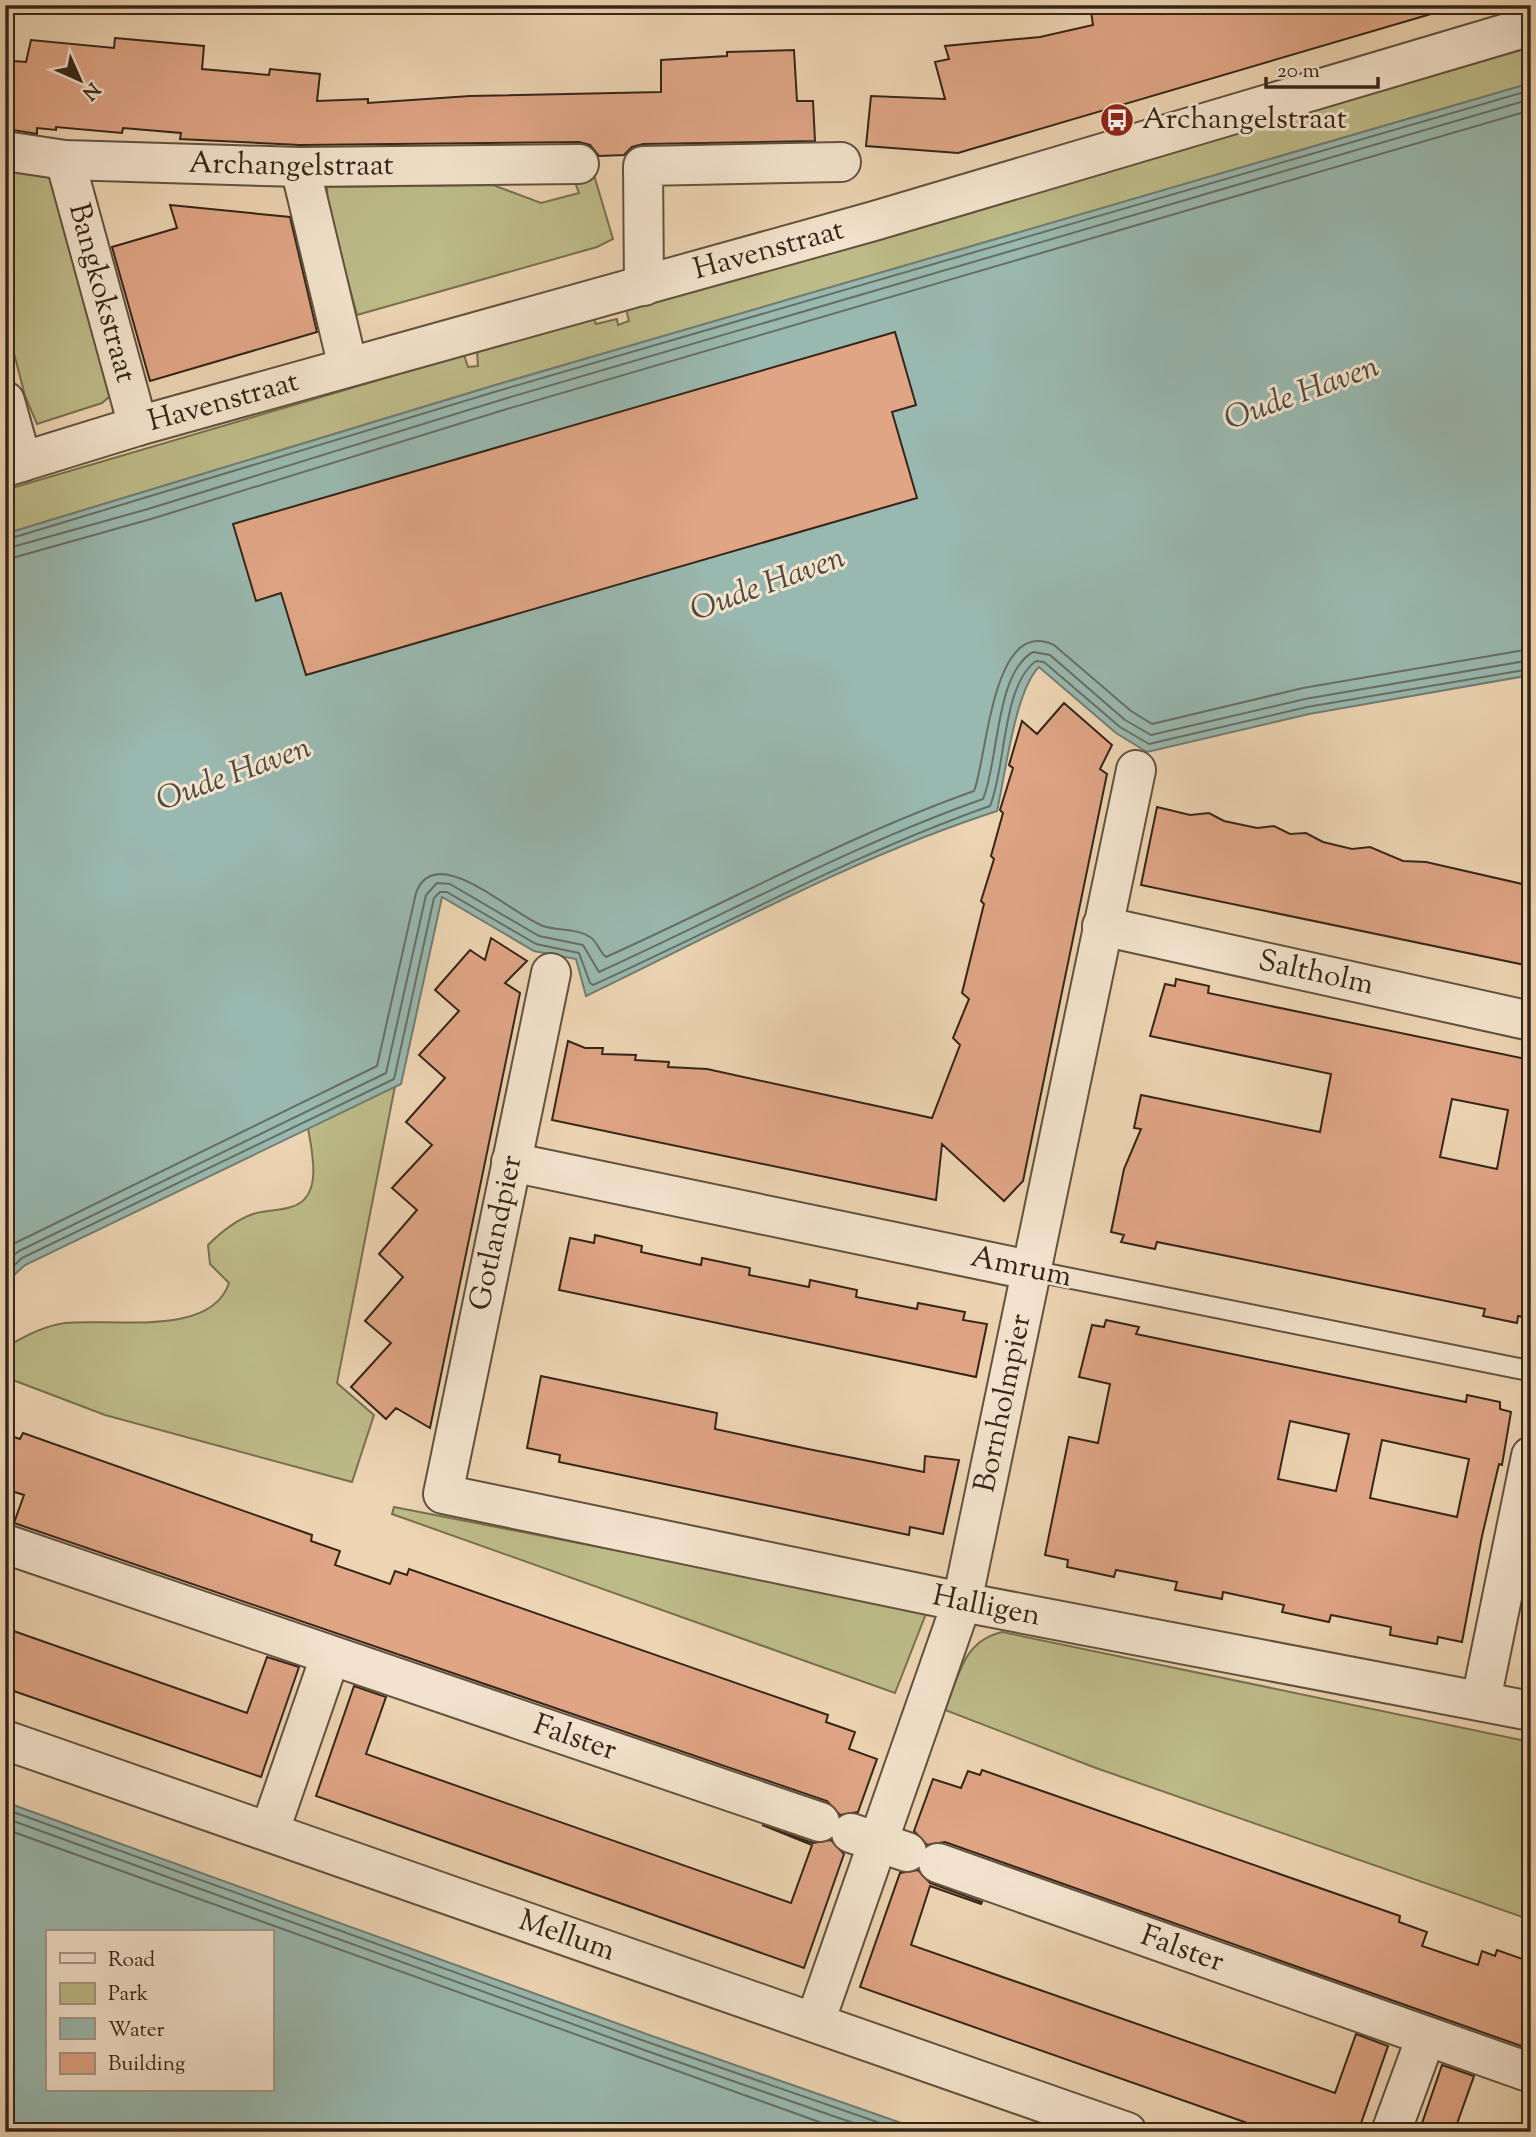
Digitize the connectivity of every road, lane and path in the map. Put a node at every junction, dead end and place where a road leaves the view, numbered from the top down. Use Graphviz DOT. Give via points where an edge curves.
graph roads {
  1 [pos="1531,26"];
  2 [pos="5,151"];
  3 [pos="65,160"];
  4 [pos="841,162"];
  5 [pos="579,164"];
  6 [pos="300,167"];
  7 [pos="644,286"];
  8 [pos="348,367"];
  9 [pos="5,401"];
  10 [pos="138,426"];
  11 [pos="14,465"];
  12 [pos="1136,769"];
  13 [pos="1102,926"];
  14 [pos="551,973"];
  15 [pos="1531,1021"];
  16 [pos="511,1162"];
  17 [pos="1029,1270"];
  18 [pos="1531,1371"];
  19 [pos="1531,1456"];
  20 [pos="443,1494"];
  21 [pos="5,1544"];
  22 [pos="962,1602"];
  23 [pos="330,1657"];
  24 [pos="1481,1700"];
  25 [pos="1531,1711"];
  26 [pos="5,1740"];
  27 [pos="270,1830"];
  28 [pos="879,1842"];
  29 [pos="815,2022"];
  30 [pos="1426,2037"];
  31 [pos="1531,2073"];
  32 [pos="1127,2132"];
  33 [pos="1391,2132"];
  1 -- 7 [label="street, Havenstraat"];
  2 -- 3 [label="street, Archangelstraat"];
  3 -- 6 [label="street, Archangelstraat"];
  3 -- 10 [label="street, Bangkokstraat"];
  4 -- 7 [label="street" via="643,166"];
  5 -- 6 [label="street, Archangelstraat"];
  6 -- 8 [label="street"];
  7 -- 8 [label="street, Havenstraat"];
  8 -- 10 [label="street, Havenstraat"];
  9 -- 11 [label="street"];
  10 -- 11 [label="street, Havenstraat"];
  12 -- 13 [label="street, Bornholmpier"];
  13 -- 15 [label="street, Saltholm"];
  13 -- 17 [label="street, Bornholmpier"];
  14 -- 16 [label="street, Gotlandpier"];
  16 -- 17 [label="street, Amrum"];
  16 -- 20 [label="street, Gotlandpier"];
  17 -- 18 [label="lane, Amrum"];
  17 -- 22 [label="street, Bornholmpier"];
  19 -- 24 [label="street"];
  20 -- 22 [label="street, Halligen"];
  21 -- 23 [label="street, Falster"];
  22 -- 24 [label="street, Halligen"];
  22 -- 28 [label="street, Bornholmpier"];
  23 -- 27 [label="street"];
  23 -- 28 [label="street, Falster"];
  24 -- 25 [label="street, Halligen"];
  26 -- 27 [label="street, Mellum"];
  27 -- 29 [label="street, Mellum"];
  28 -- 29 [label="street, Bornholmpier"];
  28 -- 30 [label="street, Falster"];
  29 -- 32 [label="street, Mellum"];
  30 -- 31 [label="street, Falster"];
  30 -- 33 [label="street"];
}
